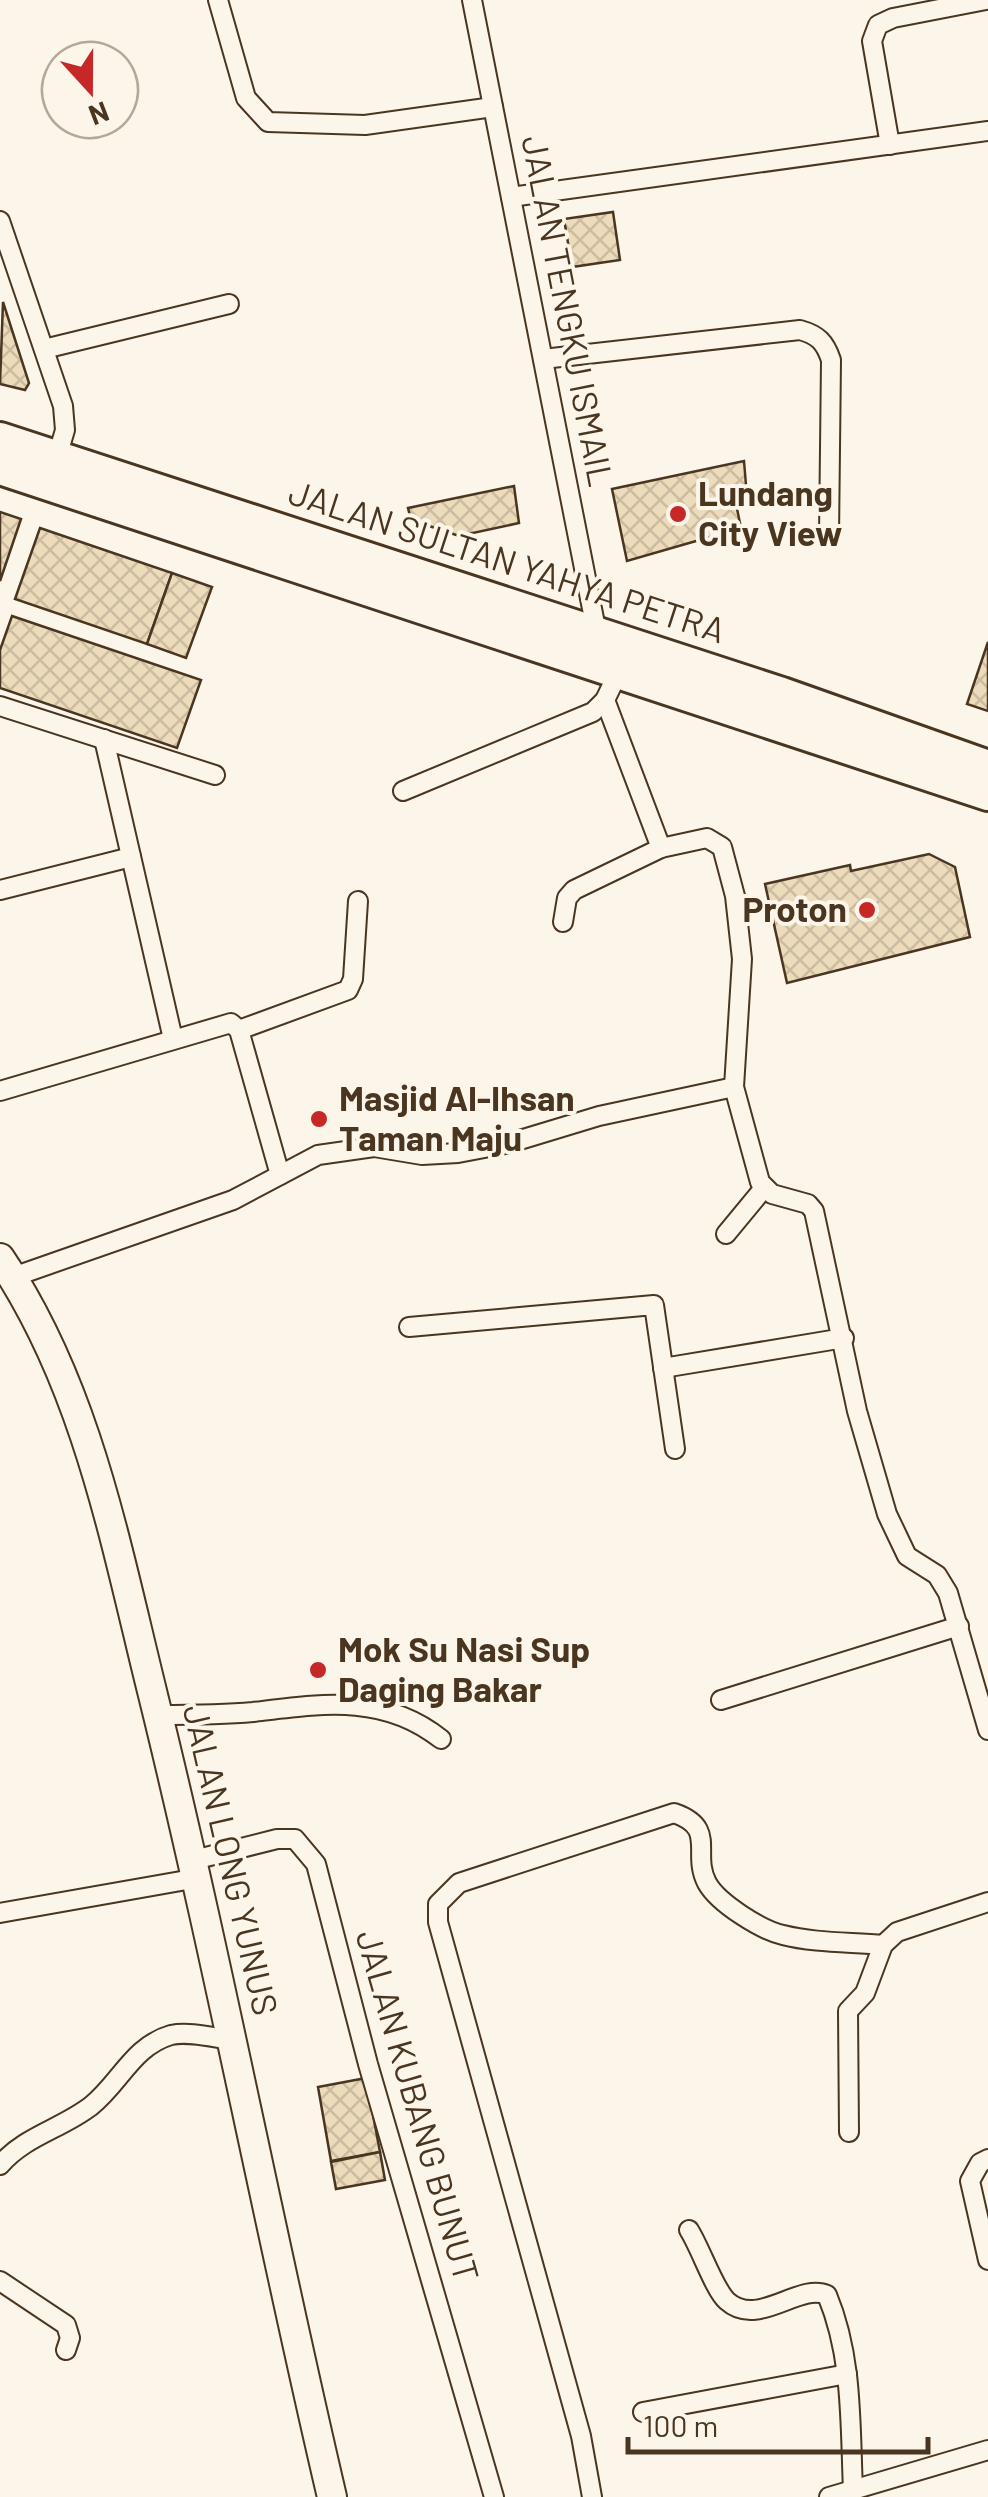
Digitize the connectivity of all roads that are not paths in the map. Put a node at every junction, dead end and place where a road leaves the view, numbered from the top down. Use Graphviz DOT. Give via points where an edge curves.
graph roads {
  1 [pos="218,0"];
  2 [pos="472,0"];
  3 [pos="986,0"];
  4 [pos="494,107"];
  5 [pos="988,131"];
  6 [pos="890,145"];
  7 [pos="511,198"];
  8 [pos="0,221"];
  9 [pos="229,304"];
  10 [pos="44,349"];
  11 [pos="543,360"];
  12 [pos="0,439"];
  13 [pos="57,458"];
  14 [pos="0,468"];
  15 [pos="829,537"];
  16 [pos="597,634"];
  17 [pos="612,685"];
  18 [pos="0,706"];
  19 [pos="104,739"];
  20 [pos="988,767"];
  21 [pos="215,775"];
  22 [pos="403,791"];
  23 [pos="988,794"];
  24 [pos="660,848"];
  25 [pos="131,857"];
  26 [pos="0,890"];
  27 [pos="358,901"];
  28 [pos="563,922"];
  29 [pos="239,1030"];
  30 [pos="172,1039"];
  31 [pos="734,1088"];
  32 [pos="0,1091"];
  33 [pos="280,1176"];
  34 [pos="764,1188"];
  35 [pos="726,1234"];
  36 [pos="6,1267"];
  37 [pos="408,1327"];
  38 [pos="844,1338"];
  39 [pos="663,1368"];
  40 [pos="675,1449"];
  41 [pos="959,1626"];
  42 [pos="721,1700"];
  43 [pos="158,1715"];
  44 [pos="988,1730"];
  45 [pos="441,1739"];
  46 [pos="196,1869"];
  47 [pos="988,1902"];
  48 [pos="0,1913"];
  49 [pos="883,1945"];
  50 [pos="234,2040"];
  51 [pos="849,2132"];
  52 [pos="988,2160"];
  53 [pos="0,2165"];
  54 [pos="689,2230"];
  55 [pos="988,2260"];
  56 [pos="0,2282"];
  57 [pos="66,2350"];
  58 [pos="847,2374"];
  59 [pos="643,2412"];
  60 [pos="988,2450"];
  61 [pos="852,2490"];
  62 [pos="332,2497"];
  63 [pos="494,2497"];
  64 [pos="592,2497"];
  65 [pos="829,2497"];
  1 -- 4 [label="street" via="246,98 268,122 365,125"];
  2 -- 4 [label="street, JALAN TENGKU ISMAIL"];
  3 -- 6 [label="street" via="878,26 872,40"];
  4 -- 7 [label="street, JALAN TENGKU ISMAIL"];
  5 -- 6 [label="street"];
  6 -- 7 [label="street"];
  7 -- 11 [label="street, JALAN TENGKU ISMAIL"];
  8 -- 10 [label="street"];
  9 -- 10 [label="street"];
  10 -- 13 [label="street" via="66,418"];
  11 -- 15 [label="street" via="800,330 815,334 831,360"];
  11 -- 16 [label="street, JALAN TENGKU ISMAIL"];
  12 -- 13 [label="highway, JALAN SULTAN YAHYA PETRA"];
  13 -- 16 [label="highway, JALAN SULTAN YAHYA PETRA"];
  14 -- 17 [label="highway, JALAN SULTAN YAHYA PETRA"];
  16 -- 20 [label="highway, JALAN SULTAN YAHYA PETRA"];
  17 -- 22 [label="street" via="592,712"];
  17 -- 23 [label="highway, JALAN SULTAN YAHYA PETRA"];
  17 -- 24 [label="street"];
  18 -- 19 [label="street"];
  19 -- 21 [label="street"];
  19 -- 25 [label="street"];
  24 -- 28 [label="street" via="570,893"];
  24 -- 31 [label="street" via="707,838 722,847 742,959"];
  25 -- 26 [label="street"];
  25 -- 30 [label="street"];
  27 -- 29 [label="street" via="348,990"];
  29 -- 30 [label="street" via="227,1022"];
  29 -- 33 [label="street"];
  30 -- 32 [label="street"];
  31 -- 33 [label="street" via="458,1154 374,1147 324,1154"];
  31 -- 34 [label="street"];
  33 -- 36 [label="street" via="233,1200"];
  34 -- 35 [label="street"];
  34 -- 38 [label="street" via="814,1211"];
  36 -- 43 [label="main road, JALAN LONG YUNUS" via="78,1408"];
  37 -- 39 [label="street" via="654,1305"];
  38 -- 39 [label="street"];
  38 -- 41 [label="street" via="856,1412 886,1514 907,1556 937,1575"];
  39 -- 40 [label="street"];
  41 -- 42 [label="street"];
  41 -- 44 [label="street"];
  43 -- 45 [label="street" via="318,1702 406,1716"];
  43 -- 46 [label="main road, JALAN LONG YUNUS"];
  46 -- 48 [label="street"];
  46 -- 50 [label="main road, JALAN LONG YUNUS"];
  46 -- 63 [label="street, JALAN KUBANG BUNUT" via="277,1839 294,1839 316,1864"];
  47 -- 49 [label="street" via="913,1924"];
  49 -- 51 [label="street" via="865,1993 848,2011"];
  49 -- 64 [label="street" via="780,1935 730,1905 708,1884 699,1830 674,1814 460,1883 438,1904"];
  50 -- 53 [label="street" via="175,2034 151,2043 94,2103"];
  50 -- 62 [label="main road, JALAN LONG YUNUS"];
  52 -- 55 [label="street" via="970,2181"];
  54 -- 58 [label="street" via="723,2298 734,2306 777,2307 812,2293 827,2296"];
  56 -- 57 [label="street" via="66,2325"];
  58 -- 59 [label="street"];
  58 -- 61 [label="street"];
  60 -- 61 [label="street"];
  61 -- 65 [label="street"];
}
